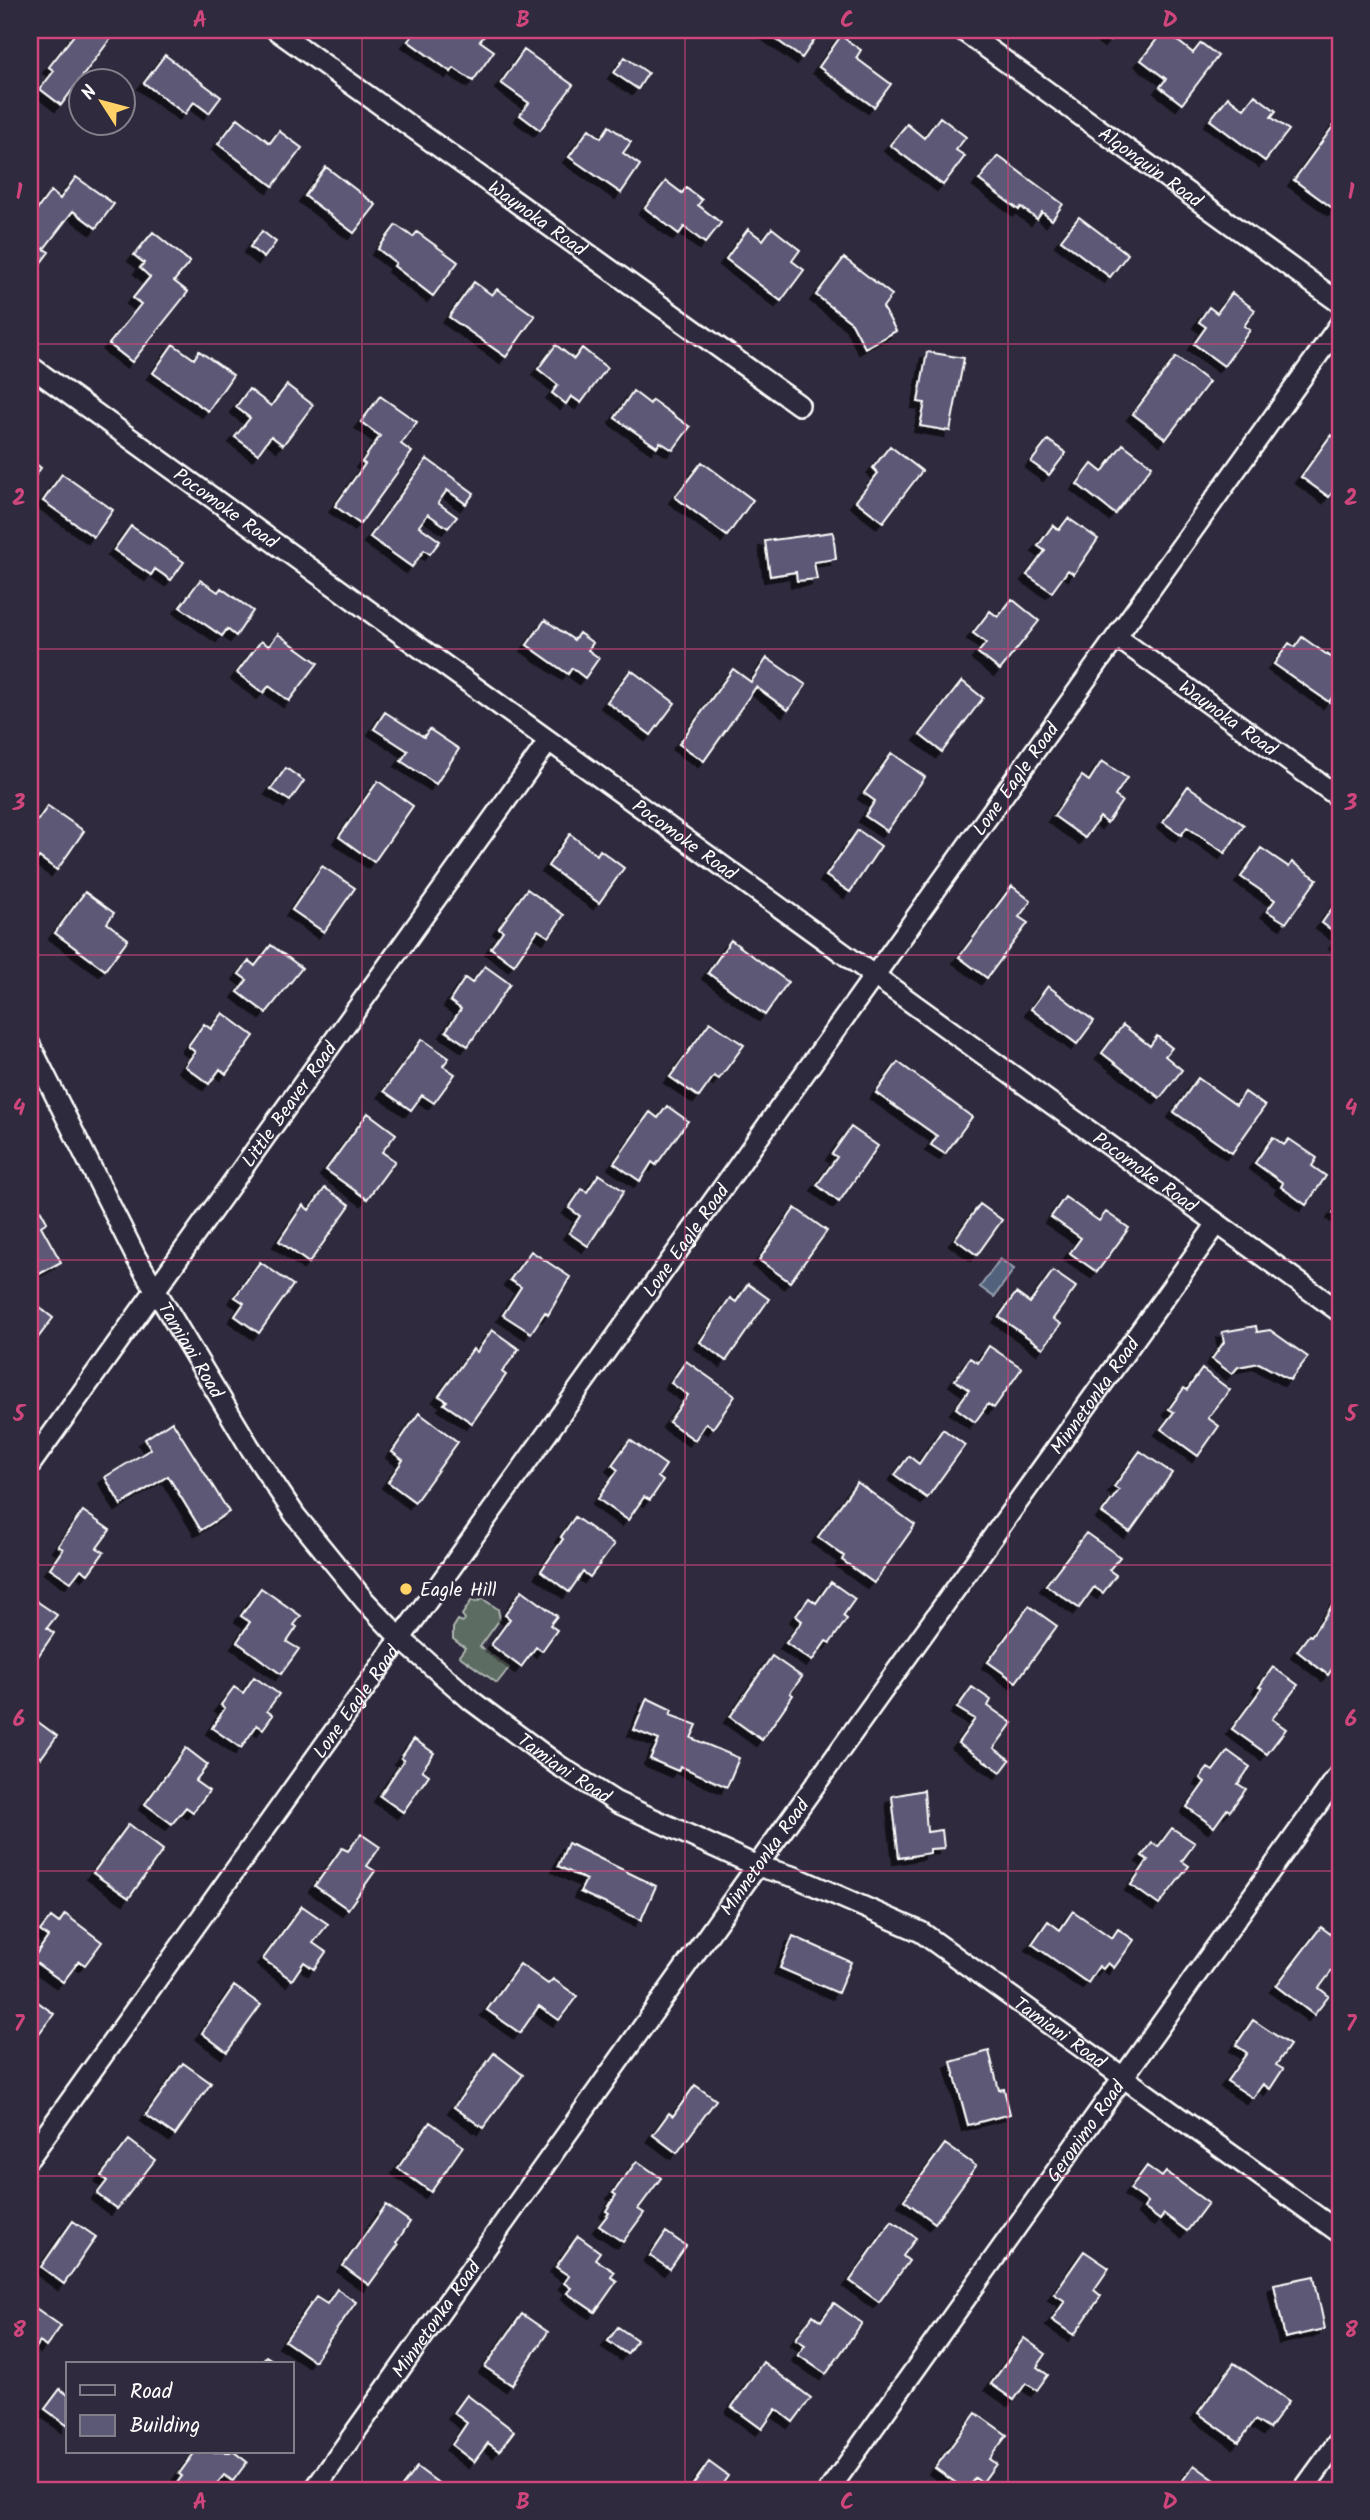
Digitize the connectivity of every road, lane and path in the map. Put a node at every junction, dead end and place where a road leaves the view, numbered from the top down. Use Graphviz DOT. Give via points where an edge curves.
graph roads {
  1 [pos="276,30"];
  2 [pos="962,30"];
  3 [pos="1340,303"];
  4 [pos="1340,324"];
  5 [pos="30,366"];
  6 [pos="799,405"];
  7 [pos="1118,638"];
  8 [pos="548,742"];
  9 [pos="1340,798"];
  10 [pos="874,977"];
  11 [pos="30,1045"];
  12 [pos="1217,1224"];
  13 [pos="155,1289"];
  14 [pos="1340,1312"];
  15 [pos="30,1465"];
  16 [pos="401,1639"];
  17 [pos="1340,1773"];
  18 [pos="757,1866"];
  19 [pos="1123,2076"];
  20 [pos="30,2157"];
  21 [pos="1340,2233"];
  22 [pos="1340,2438"];
  23 [pos="314,2490"];
  24 [pos="829,2490"];
  25 [pos="1303,2490"];
  1 -- 6 [label="street, Waynoka Road"];
  2 -- 3 [label="street, Algonquin Road"];
  4 -- 7 [label="street, Lone Eagle Road"];
  5 -- 8 [label="street, Pocomoke Road"];
  7 -- 9 [label="street, Waynoka Road"];
  7 -- 10 [label="street, Lone Eagle Road"];
  8 -- 10 [label="street, Pocomoke Road"];
  8 -- 13 [label="street, Little Beaver Road"];
  10 -- 12 [label="street, Pocomoke Road"];
  10 -- 16 [label="street, Lone Eagle Road"];
  11 -- 13 [label="street, Tamiani Road"];
  12 -- 14 [label="street, Pocomoke Road"];
  12 -- 18 [label="street, Minnetonka Road"];
  13 -- 15 [label="street, Little Beaver Road"];
  13 -- 16 [label="street, Tamiani Road" via="295,1515"];
  16 -- 18 [label="street, Tamiani Road" via="471,1701 605,1796"];
  16 -- 20 [label="street, Lone Eagle Road"];
  17 -- 19 [label="street, Geronimo Road"];
  18 -- 19 [label="street, Tamiani Road" via="795,1877 921,1932"];
  18 -- 23 [label="street, Minnetonka Road"];
  19 -- 21 [label="street, Tamiani Road"];
  19 -- 24 [label="street, Geronimo Road"];
  22 -- 25 [label="street"];
}
